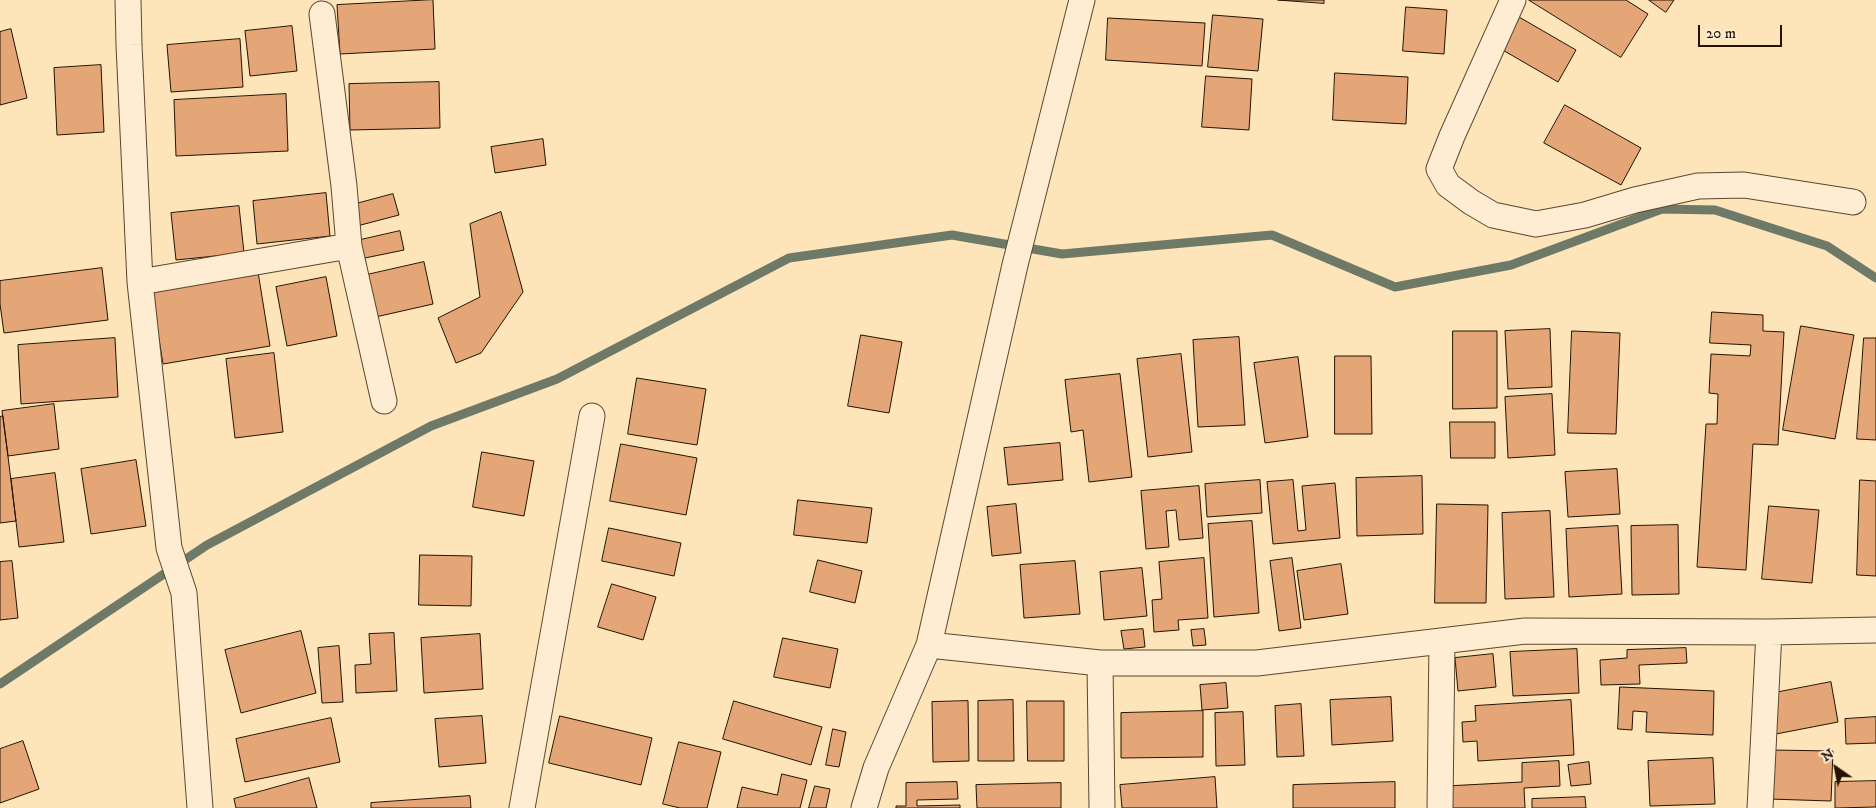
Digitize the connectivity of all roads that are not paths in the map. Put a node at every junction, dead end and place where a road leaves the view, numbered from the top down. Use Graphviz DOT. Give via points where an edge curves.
graph roads {
  1 [pos="128,0"];
  2 [pos="1082,0"];
  3 [pos="1513,0"];
  4 [pos="322,14"];
  5 [pos="1853,202"];
  6 [pos="349,246"];
  7 [pos="140,282"];
  8 [pos="384,401"];
  9 [pos="592,416"];
  10 [pos="1876,630"];
  11 [pos="1769,632"];
  12 [pos="1442,641"];
  13 [pos="929,645"];
  14 [pos="1100,663"];
  15 [pos="200,808"];
  16 [pos="522,808"];
  17 [pos="864,808"];
  18 [pos="1102,808"];
  19 [pos="1440,808"];
  20 [pos="1760,808"];
  1 -- 7 [label="street"];
  2 -- 13 [label="street" via="1015,265"];
  3 -- 5 [label="street" via="1439,169 1448,185 1470,202 1494,215 1536,224 1698,186 1744,185"];
  4 -- 6 [label="street"];
  6 -- 7 [label="street"];
  6 -- 8 [label="street"];
  7 -- 15 [label="street" via="169,548 184,593"];
  9 -- 16 [label="street"];
  10 -- 11 [label="street"];
  11 -- 12 [label="street" via="1525,631"];
  11 -- 20 [label="street"];
  12 -- 14 [label="street" via="1256,663"];
  12 -- 19 [label="street"];
  13 -- 14 [label="street"];
  13 -- 17 [label="street" via="876,768"];
  14 -- 18 [label="street"];
}
